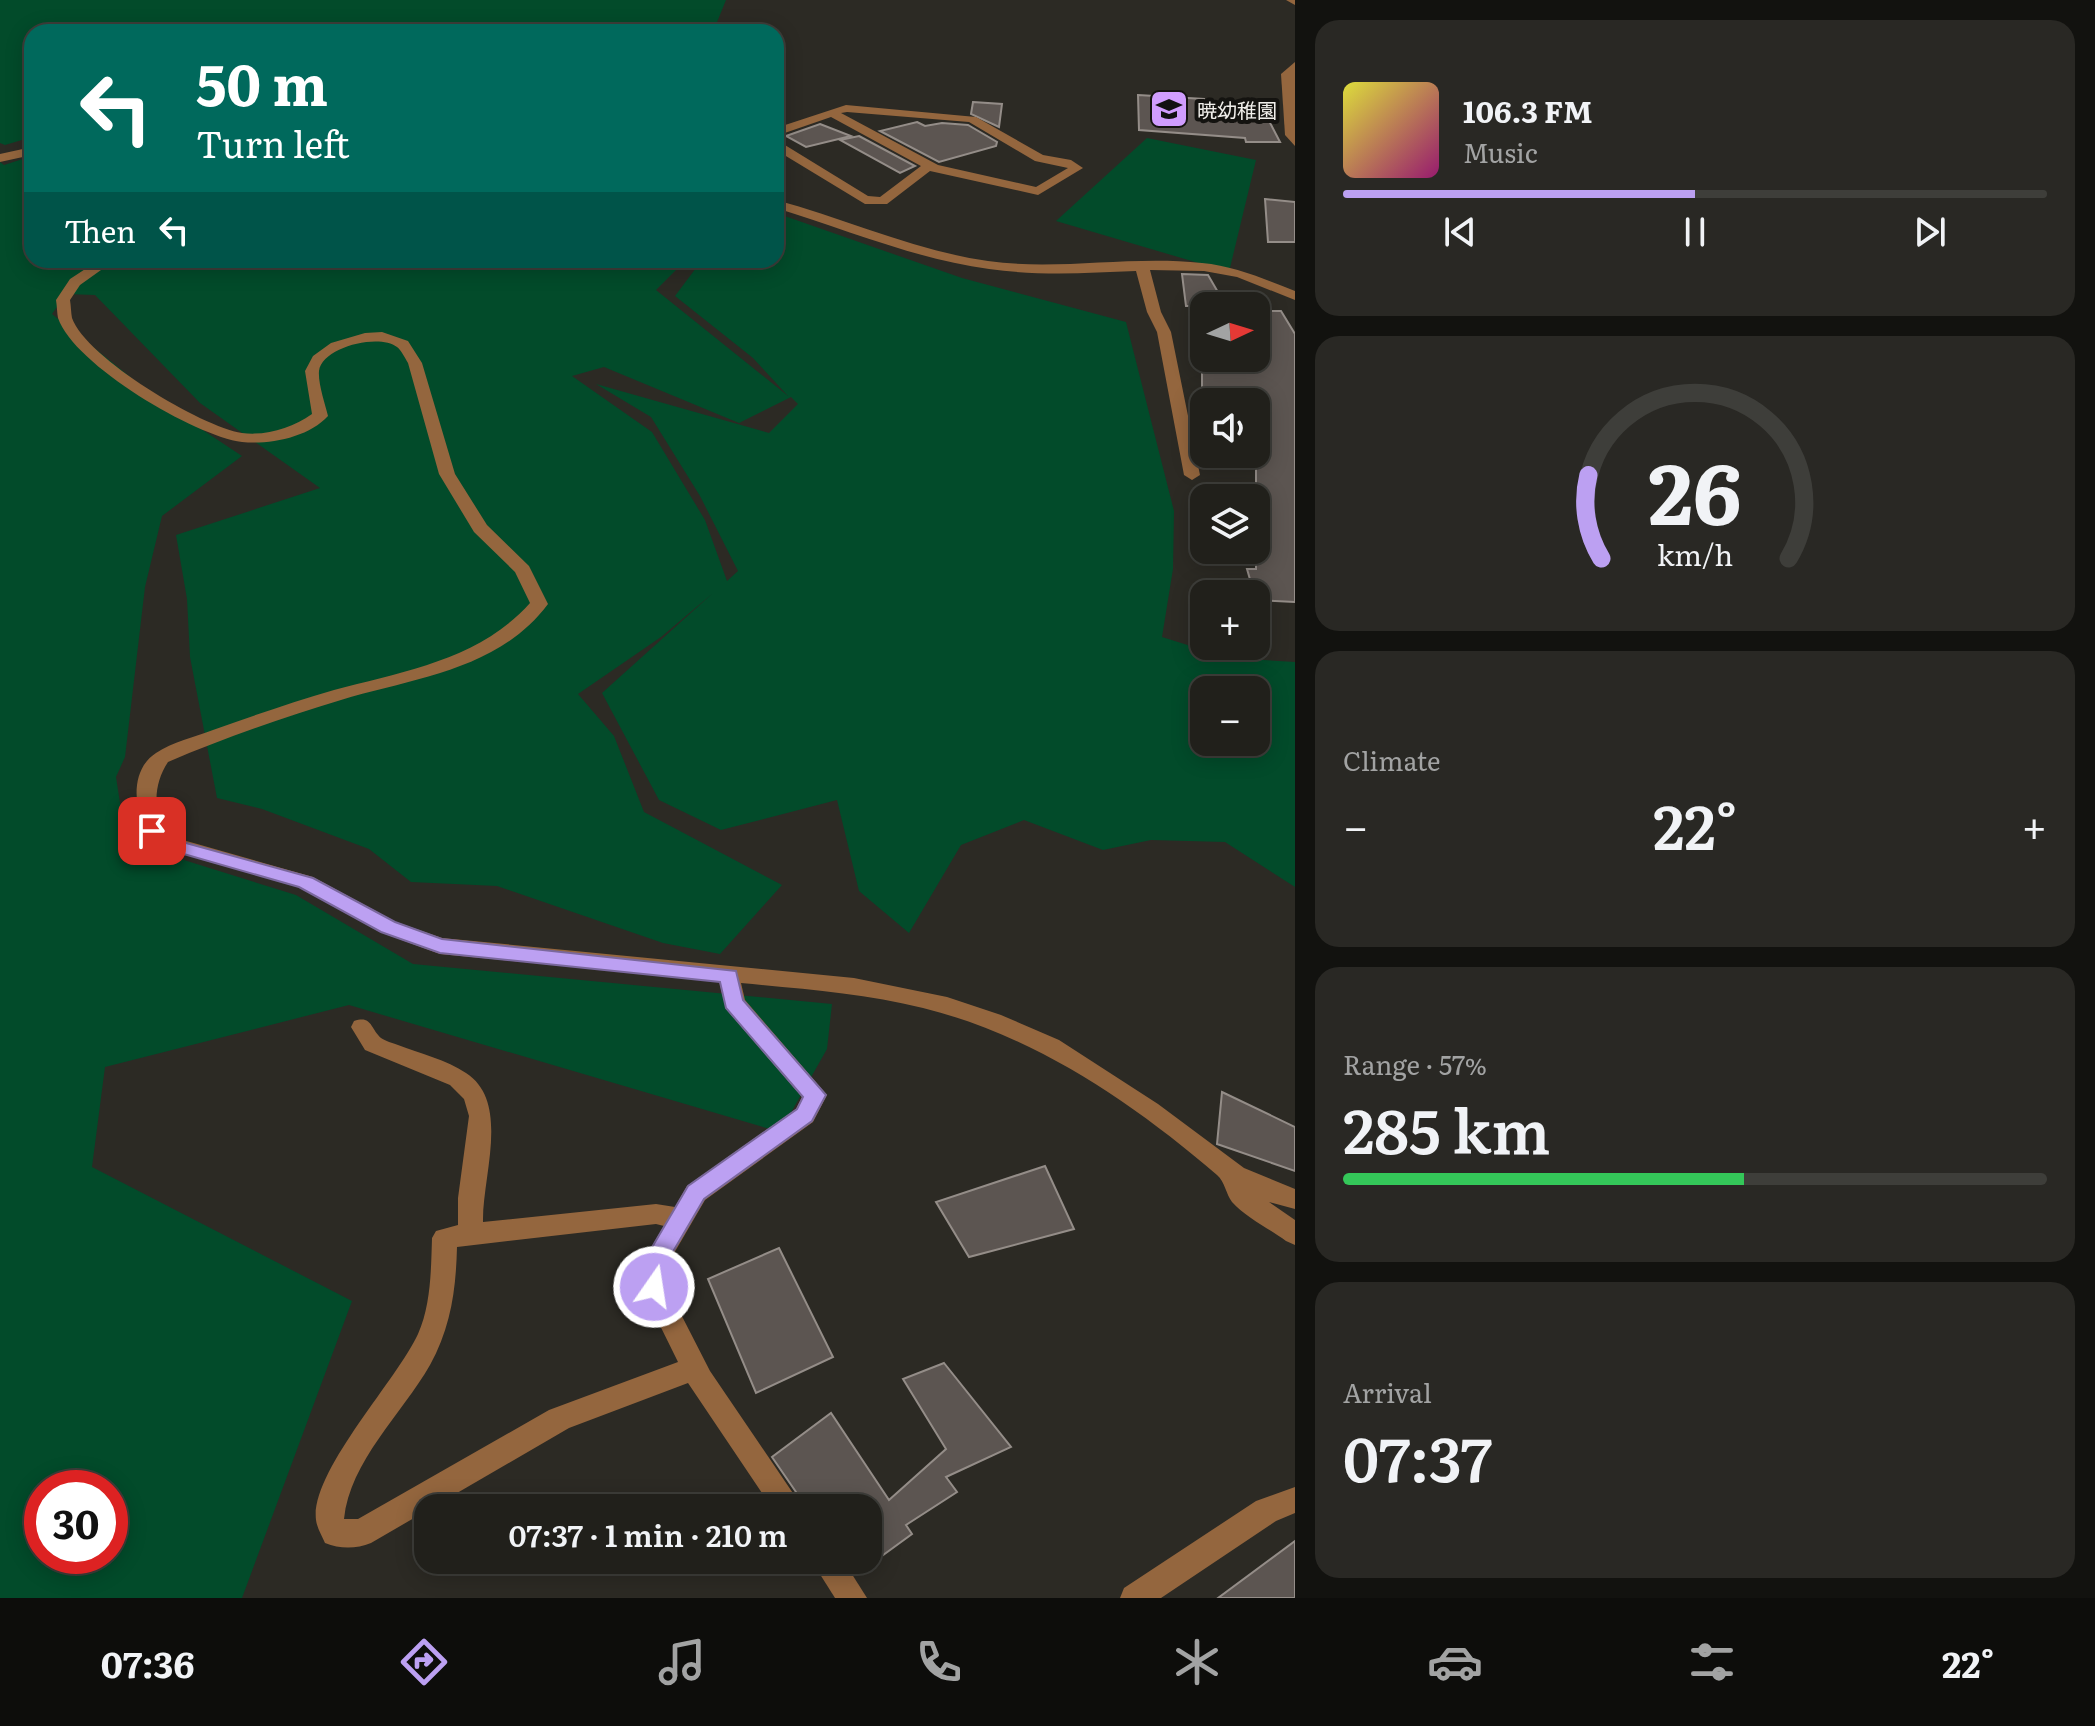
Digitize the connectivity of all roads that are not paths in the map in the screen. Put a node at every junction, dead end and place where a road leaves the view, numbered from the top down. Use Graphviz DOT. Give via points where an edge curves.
graph roads {
  1 [pos="1295,65"];
  2 [pos="832,113"];
  3 [pos="784,129"];
  4 [pos="1295,142"];
  5 [pos="784,150"];
  6 [pos="24,153"];
  7 [pos="0,158"];
  8 [pos="929,166"];
  9 [pos="784,206"];
  10 [pos="1142,266"];
  11 [pos="96,268"];
  12 [pos="1295,296"];
  13 [pos="1192,475"];
  14 [pos="729,976"];
  15 [pos="362,1027"];
  16 [pos="1231,1175"];
  17 [pos="1295,1199"];
  18 [pos="681,1218"];
  19 [pos="471,1234"];
  20 [pos="1295,1234"];
  21 [pos="694,1368"];
  22 [pos="780,1494"];
  23 [pos="1295,1500"];
  24 [pos="836,1574"];
  25 [pos="852,1598"];
  26 [pos="1135,1598"];
  1 -- 4 [label="street" via="1287,74"];
  2 -- 3 [label="street"];
  2 -- 8 [label="street"];
  2 -- 8 [label="street" via="846,108 972,119 1039,158 1077,168 1038,191"];
  5 -- 8 [label="street" via="865,200 883,201"];
  6 -- 7 [label="street"];
  9 -- 10 [label="street" via="986,265 1043,271"];
  10 -- 12 [label="street" via="1241,274"];
  10 -- 13 [label="street" via="1164,332"];
  11 -- 14 [label="street" via="72,285 63,300 64,320 96,359 213,431 263,438 309,424 320,416 312,371 318,359 336,346 365,337 382,336 403,344 415,363 447,474 480,528 523,570 539,604 505,639 454,662 333,697 161,758 150,770 146,812 152,831 180,847 306,882 388,927 440,946"];
  14 -- 16 [label="street" via="886,991 1001,1023 1039,1040 1152,1113"];
  14 -- 18 [label="street" via="734,1003 815,1095 805,1115 696,1193"];
  15 -- 19 [label="street" via="373,1044 458,1079 474,1095 481,1116 470,1198"];
  16 -- 17 [label="street"];
  16 -- 20 [label="street" via="1241,1195"];
  18 -- 19 [label="street" via="656,1214"];
  18 -- 21 [label="street" via="653,1266 654,1287"];
  19 -- 21 [label="street" via="445,1238 444,1284 431,1334 394,1400 340,1477 329,1517 335,1533 361,1533 559,1419"];
  21 -- 22 [label="street"];
  23 -- 26 [label="street" via="1266,1511"];
  24 -- 25 [label="street"];
}
